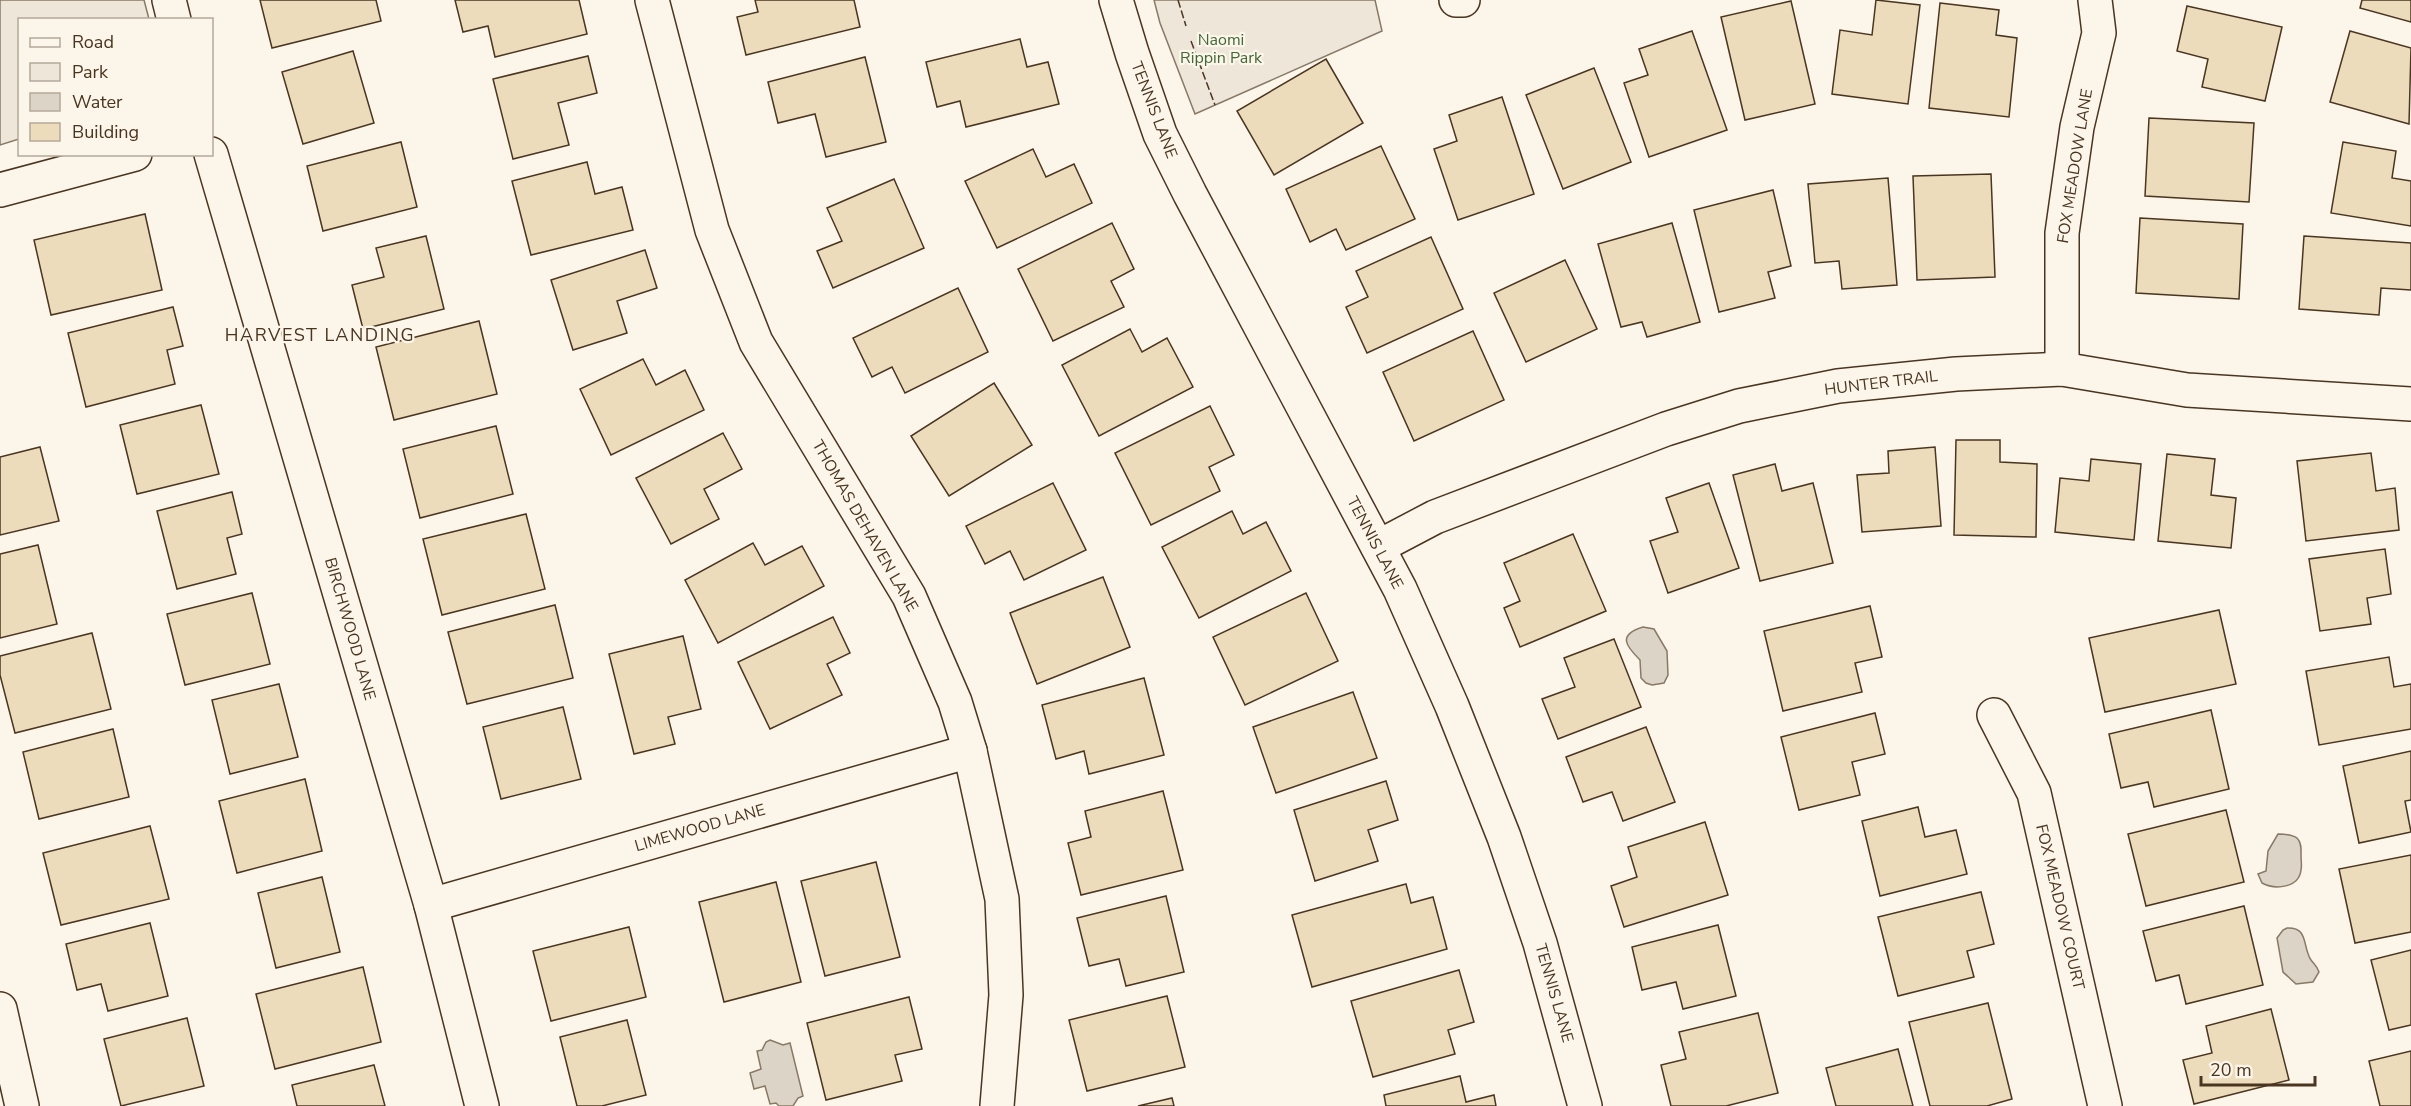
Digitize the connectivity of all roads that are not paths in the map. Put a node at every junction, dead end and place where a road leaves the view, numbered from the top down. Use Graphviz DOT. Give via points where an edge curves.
graph roads {
  1 [pos="169,0"];
  2 [pos="652,0"];
  3 [pos="1116,0"];
  4 [pos="1456,0"];
  5 [pos="1463,0"];
  6 [pos="2095,0"];
  7 [pos="174,18"];
  8 [pos="128,156"];
  9 [pos="212,156"];
  10 [pos="0,190"];
  11 [pos="2062,369"];
  12 [pos="2411,404"];
  13 [pos="1378,547"];
  14 [pos="1994,715"];
  15 [pos="970,752"];
  16 [pos="431,905"];
  17 [pos="0,1011"];
  18 [pos="5,1046"];
  19 [pos="22,1106"];
  20 [pos="482,1106"];
  21 [pos="997,1106"];
  22 [pos="1585,1106"];
  23 [pos="2105,1106"];
  1 -- 7 [label="street"];
  2 -- 15 [label="street, THOMAS DEHAVEN LANE" via="712,230 756,342 909,596 955,702"];
  3 -- 13 [label="street, TENNIS LANE" via="1160,134"];
  4 -- 5 [label="street"];
  6 -- 11 [label="street, FOX MEADOW LANE" via="2099,33 2077,127 2062,233"];
  8 -- 10 [label="street"];
  9 -- 16 [label="street, BIRCHWOOD LANE"];
  11 -- 12 [label="street, HUNTER TRAIL" via="2187,390"];
  11 -- 13 [label="street, HUNTER TRAIL" via="1956,374 1838,386 1739,406 1666,429 1436,517"];
  13 -- 22 [label="street, TENNIS LANE" via="1452,706 1504,837 1540,943"];
  14 -- 23 [label="street, FOX MEADOW COURT" via="2034,793"];
  15 -- 16 [label="street, LIMEWOOD LANE"];
  15 -- 21 [label="street, THOMAS DEHAVEN LANE" via="1002,898 1005,995"];
  16 -- 20 [label="street, BIRCHWOOD LANE"];
  17 -- 18 [label="street"];
  18 -- 19 [label="street"];
}
